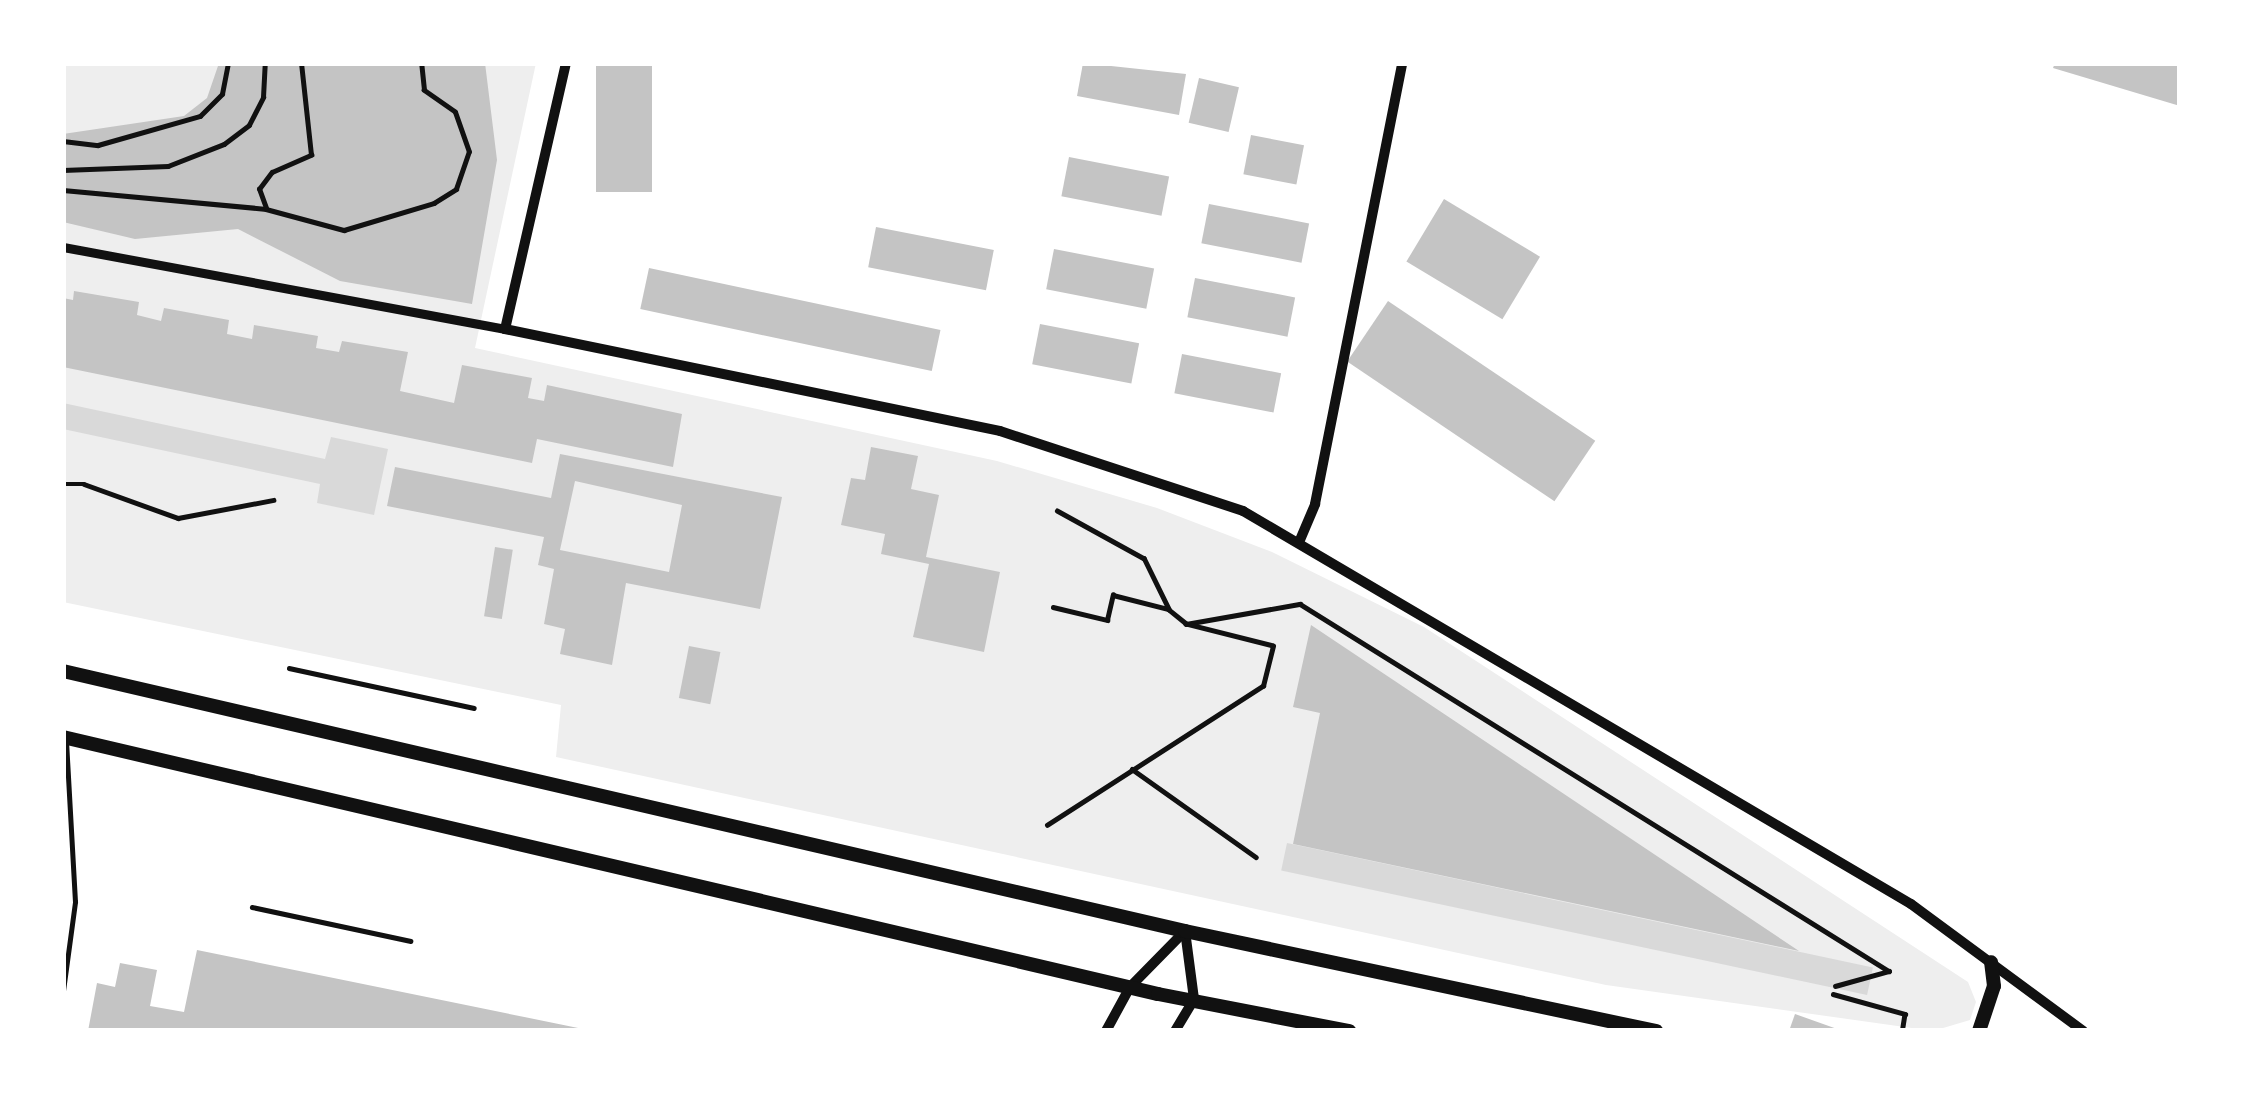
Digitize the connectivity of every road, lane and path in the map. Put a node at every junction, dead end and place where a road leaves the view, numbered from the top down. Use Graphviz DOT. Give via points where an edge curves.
graph roads {
  1 [pos="228,63"];
  2 [pos="265,63"];
  3 [pos="301,63"];
  4 [pos="421,63"];
  5 [pos="566,63"];
  6 [pos="1402,63"];
  7 [pos="63,141"];
  8 [pos="63,170"];
  9 [pos="63,190"];
  10 [pos="266,209"];
  11 [pos="63,247"];
  12 [pos="506,328"];
  13 [pos="63,484"];
  14 [pos="273,500"];
  15 [pos="1057,512"];
  16 [pos="1300,540"];
  17 [pos="1053,607"];
  18 [pos="1169,610"];
  19 [pos="1186,624"];
  20 [pos="290,668"];
  21 [pos="63,670"];
  22 [pos="474,708"];
  23 [pos="64,737"];
  24 [pos="1132,769"];
  25 [pos="1047,825"];
  26 [pos="1256,857"];
  27 [pos="252,907"];
  28 [pos="1185,931"];
  29 [pos="410,941"];
  30 [pos="1990,962"];
  31 [pos="1130,987"];
  32 [pos="63,991"];
  33 [pos="1194,999"];
  34 [pos="1903,1027"];
  35 [pos="1106,1031"];
  36 [pos="1175,1031"];
  37 [pos="1349,1031"];
  38 [pos="1657,1031"];
  39 [pos="1979,1031"];
  40 [pos="2083,1031"];
  1 -- 7 [label="path" via="222,94 200,116 98,145"];
  2 -- 8 [label="path" via="263,97 249,125 224,144 168,166"];
  3 -- 10 [label="path" via="311,155 272,172 259,189"];
  4 -- 10 [label="path" via="424,90 466,131 469,152 456,189 344,230"];
  5 -- 12 [label="street"];
  6 -- 16 [label="street" via="1315,504"];
  9 -- 10 [label="path"];
  11 -- 12 [label="street"];
  12 -- 16 [label="street" via="1000,431 1243,511"];
  13 -- 14 [label="path" via="178,518"];
  15 -- 18 [label="path" via="1144,559"];
  16 -- 30 [label="street" via="1911,904"];
  17 -- 18 [label="path" via="1107,620 1113,595"];
  18 -- 19 [label="path"];
  19 -- 24 [label="path" via="1273,646 1263,686"];
  19 -- 34 [label="path" via="1300,604 1888,971 1834,990 1905,1015"];
  20 -- 22 [label="path"];
  21 -- 28 [label="main road"];
  23 -- 31 [label="main road"];
  23 -- 32 [label="lane" via="75,902"];
  24 -- 25 [label="path"];
  24 -- 26 [label="path"];
  27 -- 29 [label="path"];
  28 -- 31 [label="street"];
  28 -- 33 [label="street"];
  28 -- 38 [label="main road"];
  30 -- 39 [label="main road" via="1994,986"];
  30 -- 40 [label="street"];
  31 -- 33 [label="main road"];
  31 -- 35 [label="street"];
  33 -- 36 [label="street"];
  33 -- 37 [label="main road"];
}
